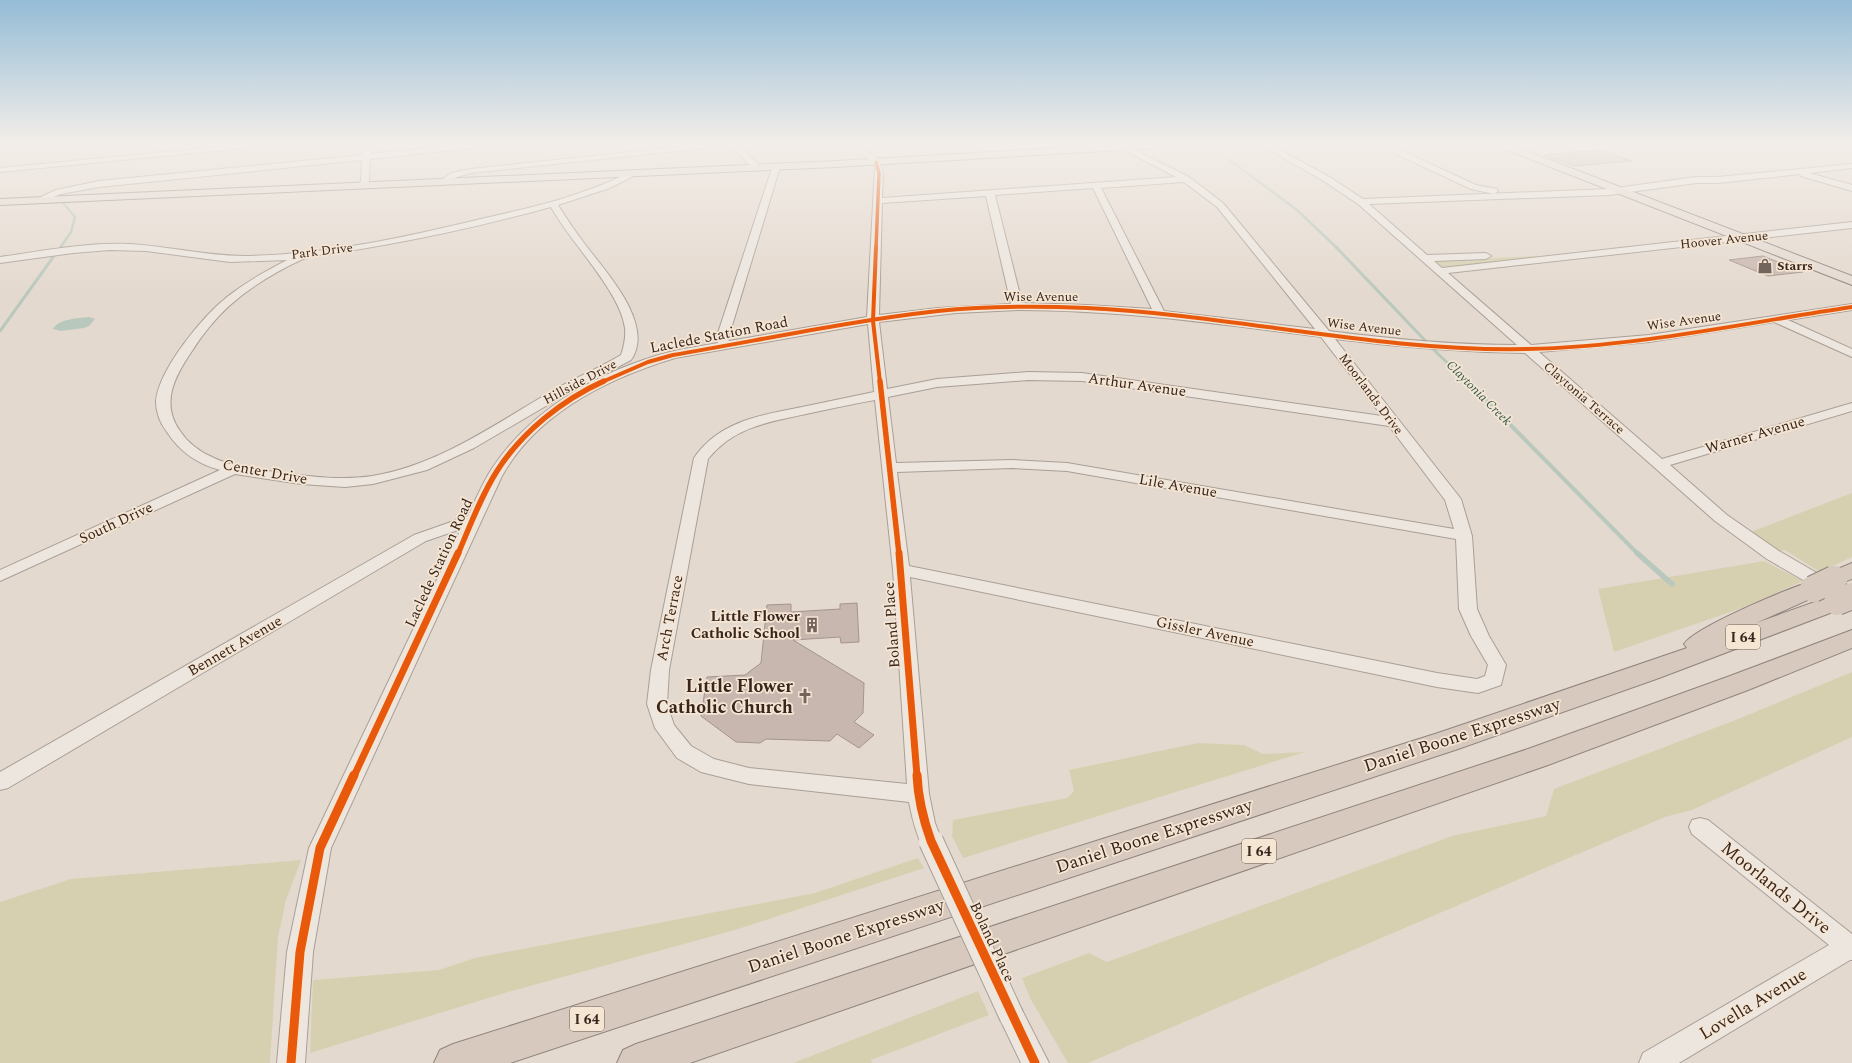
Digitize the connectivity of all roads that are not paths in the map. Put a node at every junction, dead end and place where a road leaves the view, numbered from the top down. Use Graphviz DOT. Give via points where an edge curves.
graph roads {
  1 [pos="51,195"];
  2 [pos="154,195"];
  3 [pos="582,195"];
  4 [pos="767,195"];
  5 [pos="878,195"];
  6 [pos="968,195"];
  7 [pos="990,195"];
  8 [pos="1100,195"];
  9 [pos="1206,195"];
  10 [pos="1350,195"];
  11 [pos="1472,195"];
  12 [pos="1518,195"];
  13 [pos="1548,195"];
  14 [pos="1634,195"];
  15 [pos="1526,196"];
  16 [pos="1470,198"];
  17 [pos="38,200"];
  18 [pos="878,201"];
  19 [pos="0,202"];
  20 [pos="1361,202"];
  21 [pos="553,204"];
  22 [pos="1852,225"];
  23 [pos="1745,238"];
  24 [pos="304,254"];
  25 [pos="1595,254"];
  26 [pos="1426,258"];
  27 [pos="0,260"];
  28 [pos="1441,271"];
  29 [pos="1852,281"];
  30 [pos="1017,307"];
  31 [pos="1852,307"];
  32 [pos="1159,312"];
  33 [pos="1776,319"];
  34 [pos="873,321"];
  35 [pos="1324,333"];
  36 [pos="725,346"];
  37 [pos="1527,349"];
  38 [pos="1852,353"];
  39 [pos="881,396"];
  40 [pos="1852,407"];
  41 [pos="1392,422"];
  42 [pos="505,425"];
  43 [pos="1659,464"];
  44 [pos="889,468"];
  45 [pos="232,470"];
  46 [pos="474,519"];
  47 [pos="1464,536"];
  48 [pos="901,570"];
  49 [pos="0,576"];
  50 [pos="1840,590"];
  51 [pos="1852,638"];
  52 [pos="1497,665"];
  53 [pos="0,782"];
  54 [pos="918,794"];
  55 [pos="1700,827"];
  56 [pos="1851,947"];
  57 [pos="291,1063"];
  58 [pos="453,1063"];
  59 [pos="636,1063"];
  60 [pos="1035,1063"];
  61 [pos="1653,1063"];
  1 -- 17 [label="street"];
  2 -- 17 [label="main road"];
  3 -- 21 [label="street, Park Drive"];
  4 -- 36 [label="street" via="722,339"];
  5 -- 18 [label="street, Boland Place"];
  6 -- 18 [label="street"];
  7 -- 30 [label="street"];
  8 -- 32 [label="street"];
  9 -- 35 [label="street, Moorlands Drive" via="1220,205"];
  10 -- 20 [label="street, Claytonia Terrace"];
  11 -- 16 [label="street"];
  12 -- 15 [label="street"];
  13 -- 15 [label="street"];
  14 -- 23 [label="main road"];
  15 -- 16 [label="street"];
  16 -- 20 [label="street"];
  17 -- 19 [label="main road"];
  18 -- 34 [label="street, Boland Place"];
  20 -- 26 [label="street, Claytonia Terrace"];
  21 -- 24 [label="street, Park Drive" via="430,234"];
  21 -- 42 [label="street, Hillside Drive" via="620,300 630,324 631,345 627,357"];
  22 -- 23 [label="street, Hoover Avenue"];
  23 -- 25 [label="street, Hoover Avenue"];
  23 -- 29 [label="main road"];
  24 -- 27 [label="street, Park Drive" via="254,259 217,259 146,248 110,248"];
  24 -- 45 [label="street, Center Drive" via="242,291 218,310 196,335 166,385 163,398 165,418 177,440 201,458"];
  25 -- 26 [label="street, Hoover Avenue"];
  25 -- 28 [label="street, Hoover Avenue"];
  26 -- 28 [label="street, Claytonia Terrace"];
  28 -- 37 [label="street, Claytonia Terrace"];
  30 -- 32 [label="street, Wise Avenue"];
  30 -- 34 [label="street, Wise Avenue" via="938,311"];
  31 -- 33 [label="street, Wise Avenue"];
  32 -- 35 [label="street, Wise Avenue"];
  33 -- 37 [label="street, Wise Avenue" via="1597,344"];
  33 -- 38 [label="street"];
  34 -- 36 [label="street, Laclede Station Road"];
  34 -- 39 [label="street, Boland Place"];
  35 -- 37 [label="street, Wise Avenue" via="1438,346"];
  35 -- 41 [label="street, Moorlands Drive"];
  36 -- 46 [label="street, Laclede Station Road" via="652,360 590,388 562,405 521,440 498,471"];
  37 -- 43 [label="street, Claytonia Terrace"];
  39 -- 41 [label="street, Arthur Avenue" via="937,383 985,378 1082,377"];
  39 -- 44 [label="street, Boland Place"];
  39 -- 54 [label="street, Arch Terrace" via="758,420 730,431 714,442 701,458 660,670 657,704 665,728 684,752 708,766 749,776"];
  40 -- 43 [label="street, Warner Avenue"];
  41 -- 47 [label="street, Moorlands Drive" via="1453,499"];
  42 -- 45 [label="street, Center Drive" via="421,467 373,480 349,483"];
  43 -- 50 [label="street, Claytonia Terrace" via="1721,518 1773,555"];
  44 -- 47 [label="street, Lile Avenue" via="1012,464 1067,467"];
  44 -- 48 [label="street, Boland Place"];
  45 -- 49 [label="street, South Drive"];
  46 -- 53 [label="street, Bennett Avenue" via="420,538"];
  46 -- 57 [label="street, Laclede Station Road" via="320,848 300,952"];
  47 -- 52 [label="street, Moorlands Drive" via="1468,609"];
  48 -- 52 [label="street, Gissler Avenue" via="1437,680 1478,686 1494,680"];
  48 -- 54 [label="street, Boland Place"];
  50 -- 58 [label="highway, Daniel Boone Expressway / I 64" via="1650,672 1455,738"];
  51 -- 59 [label="highway, I 64" via="1739,683 1538,757"];
  54 -- 60 [label="street, Boland Place, bridge" via="931,841"];
  55 -- 56 [label="street, Moorlands Drive"];
  56 -- 61 [label="street, Lovella Avenue"];
}
